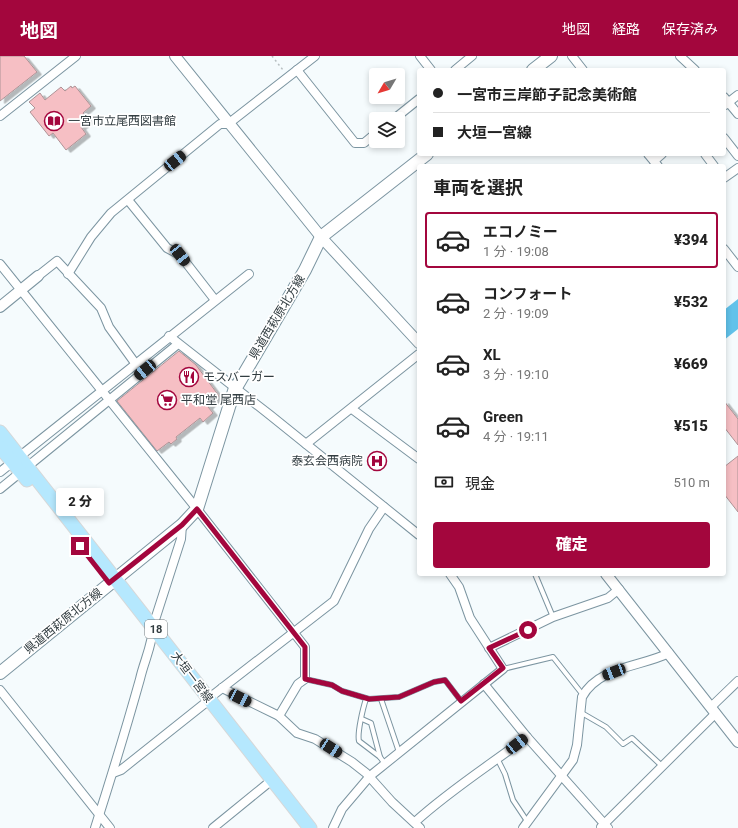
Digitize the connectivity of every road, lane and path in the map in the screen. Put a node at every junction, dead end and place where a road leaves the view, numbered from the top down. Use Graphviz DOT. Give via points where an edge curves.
graph roads {
  1 [pos="76,56"];
  2 [pos="175,56"];
  3 [pos="272,56"];
  4 [pos="316,56"];
  5 [pos="420,56"];
  6 [pos="472,56"];
  7 [pos="551,56"];
  8 [pos="572,56"];
  9 [pos="680,56"];
  10 [pos="429,68"];
  11 [pos="457,68"];
  12 [pos="536,68"];
  13 [pos="581,68"];
  14 [pos="693,68"];
  15 [pos="297,70"];
  16 [pos="288,77"];
  17 [pos="738,94"];
  18 [pos="417,101"];
  19 [pos="726,101"];
  20 [pos="726,103"];
  21 [pos="403,112"];
  22 [pos="738,114"];
  23 [pos="0,116"];
  24 [pos="228,124"];
  25 [pos="369,139"];
  26 [pos="726,141"];
  27 [pos="424,156"];
  28 [pos="738,156"];
  29 [pos="738,168"];
  30 [pos="726,177"];
  31 [pos="128,200"];
  32 [pos="321,238"];
  33 [pos="726,252"];
  34 [pos="0,264"];
  35 [pos="738,267"];
  36 [pos="68,274"];
  37 [pos="249,274"];
  38 [pos="38,276"];
  39 [pos="21,291"];
  40 [pos="215,300"];
  41 [pos="0,308"];
  42 [pos="169,336"];
  43 [pos="417,341"];
  44 [pos="178,344"];
  45 [pos="417,356"];
  46 [pos="135,363"];
  47 [pos="235,388"];
  48 [pos="102,390"];
  49 [pos="109,399"];
  50 [pos="352,409"];
  51 [pos="0,432"];
  52 [pos="306,444"];
  53 [pos="0,447"];
  54 [pos="417,458"];
  55 [pos="16,459"];
  56 [pos="24,470"];
  57 [pos="0,472"];
  58 [pos="0,489"];
  59 [pos="384,507"];
  60 [pos="197,509"];
  61 [pos="182,525"];
  62 [pos="417,533"];
  63 [pos="451,576"];
  64 [pos="535,576"];
  65 [pos="608,576"];
  66 [pos="112,580"];
  67 [pos="619,590"];
  68 [pos="553,617"];
  69 [pos="153,632"];
  70 [pos="293,632"];
  71 [pos="489,648"];
  72 [pos="669,653"];
  73 [pos="503,668"];
  74 [pos="0,673"];
  75 [pos="305,679"];
  76 [pos="738,681"];
  77 [pos="484,684"];
  78 [pos="222,688"];
  79 [pos="0,690"];
  80 [pos="583,695"];
  81 [pos="366,699"];
  82 [pos="381,699"];
  83 [pos="206,701"];
  84 [pos="461,701"];
  85 [pos="713,710"];
  86 [pos="580,712"];
  87 [pos="279,716"];
  88 [pos="362,719"];
  89 [pos="527,736"];
  90 [pos="738,742"];
  91 [pos="399,752"];
  92 [pos="383,760"];
  93 [pos="498,760"];
  94 [pos="662,766"];
  95 [pos="113,773"];
  96 [pos="561,774"];
  97 [pos="370,776"];
  98 [pos="267,784"];
  99 [pos="99,814"];
  100 [pos="414,825"];
  101 [pos="525,825"];
  102 [pos="604,827"];
  103 [pos="95,828"];
  104 [pos="110,828"];
  105 [pos="213,828"];
  106 [pos="302,828"];
  107 [pos="310,828"];
  108 [pos="333,828"];
  1 -- 23 [label="street"];
  2 -- 24 [label="street"];
  3 -- 16 [label="path"];
  4 -- 15 [label="street"];
  5 -- 10 [label="street"];
  6 -- 11 [label="street"];
  7 -- 12 [label="main road"];
  8 -- 13 [label="street"];
  9 -- 14 [label="street"];
  15 -- 16 [label="street"];
  15 -- 25 [label="street" via="356,143 364,143"];
  16 -- 24 [label="street"];
  17 -- 19 [label="street"];
  18 -- 21 [label="street"];
  20 -- 22 [label="street"];
  24 -- 31 [label="street" via="220,124"];
  24 -- 32 [label="street"];
  26 -- 28 [label="street"];
  27 -- 32 [label="main road, 県道西萩原北方線"];
  29 -- 30 [label="street"];
  31 -- 36 [label="street" via="101,223"];
  31 -- 40 [label="street" via="167,248 180,255"];
  32 -- 43 [label="street"];
  32 -- 47 [label="main road, 県道西萩原北方線" via="305,270"];
  33 -- 35 [label="street"];
  34 -- 39 [label="street"];
  36 -- 38 [label="street" via="56,260"];
  36 -- 46 [label="street" via="101,308 108,327"];
  37 -- 40 [label="street"];
  38 -- 39 [label="street"];
  39 -- 41 [label="street"];
  39 -- 48 [label="street"];
  40 -- 42 [label="street"];
  42 -- 44 [label="street"];
  42 -- 46 [label="street"];
  44 -- 47 [label="street"];
  44 -- 49 [label="street"];
  45 -- 50 [label="street"];
  46 -- 48 [label="street"];
  47 -- 52 [label="street"];
  47 -- 60 [label="main road, 県道西萩原北方線"];
  48 -- 49 [label="street"];
  48 -- 55 [label="street"];
  49 -- 56 [label="street"];
  49 -- 60 [label="street"];
  50 -- 52 [label="street"];
  50 -- 54 [label="street"];
  51 -- 55 [label="main road, 大垣一宮線 / 18"];
  52 -- 59 [label="street"];
  53 -- 55 [label="main road, 大垣一宮線 / 18"];
  55 -- 56 [label="main road, 大垣一宮線 / 18"];
  55 -- 57 [label="street"];
  56 -- 58 [label="street"];
  56 -- 66 [label="main road, 大垣一宮線 / 18"];
  59 -- 62 [label="street"];
  59 -- 70 [label="street" via="369,529 334,601"];
  60 -- 61 [label="main road, 県道西萩原北方線"];
  60 -- 70 [label="street"];
  61 -- 66 [label="main road, 県道西萩原北方線"];
  61 -- 69 [label="street"];
  63 -- 71 [label="street" via="459,587 470,618"];
  64 -- 68 [label="lane"];
  65 -- 67 [label="street"];
  66 -- 69 [label="main road, 大垣一宮線 / 18"];
  66 -- 74 [label="main road, 県道西萩原北方線"];
  67 -- 68 [label="street" via="608,598"];
  67 -- 72 [label="street"];
  68 -- 71 [label="street"];
  69 -- 83 [label="main road, 大垣一宮線 / 18"];
  69 -- 95 [label="street"];
  70 -- 75 [label="street" via="305,647"];
  70 -- 78 [label="street"];
  71 -- 73 [label="street"];
  72 -- 80 [label="street" via="600,678 591,684"];
  72 -- 85 [label="street"];
  73 -- 77 [label="street"];
  73 -- 80 [label="lane" via="553,657"];
  75 -- 81 [label="lane" via="332,685"];
  75 -- 87 [label="street" via="298,684"];
  76 -- 85 [label="street"];
  77 -- 84 [label="street"];
  77 -- 89 [label="street"];
  78 -- 83 [label="street"];
  78 -- 87 [label="street"];
  79 -- 99 [label="street"];
  80 -- 86 [label="street"];
  81 -- 82 [label="lane"];
  81 -- 88 [label="lane"];
  82 -- 84 [label="lane" via="399,697 445,680"];
  82 -- 91 [label="lane"];
  83 -- 95 [label="street" via="121,770"];
  83 -- 98 [label="main road, 大垣一宮線 / 18"];
  83 -- 107 [label="main road, 大垣一宮線 / 18"];
  84 -- 91 [label="street"];
  85 -- 90 [label="street"];
  85 -- 94 [label="street"];
  86 -- 94 [label="lane" via="606,727 623,744 632,738"];
  86 -- 96 [label="street" via="573,760"];
  87 -- 97 [label="street" via="297,733 331,748"];
  88 -- 92 [label="lane" via="371,723"];
  88 -- 92 [label="lane" via="357,731 359,741"];
  89 -- 93 [label="street"];
  89 -- 96 [label="street"];
  91 -- 92 [label="street"];
  92 -- 97 [label="street"];
  93 -- 100 [label="street" via="434,805"];
  93 -- 101 [label="lane"];
  94 -- 102 [label="street"];
  95 -- 99 [label="street"];
  96 -- 101 [label="street"];
  96 -- 102 [label="street"];
  97 -- 100 [label="street"];
  97 -- 108 [label="street" via="342,809"];
  98 -- 105 [label="street"];
  98 -- 106 [label="main road, 大垣一宮線 / 18"];
  99 -- 103 [label="street"];
  99 -- 104 [label="street"];
}
